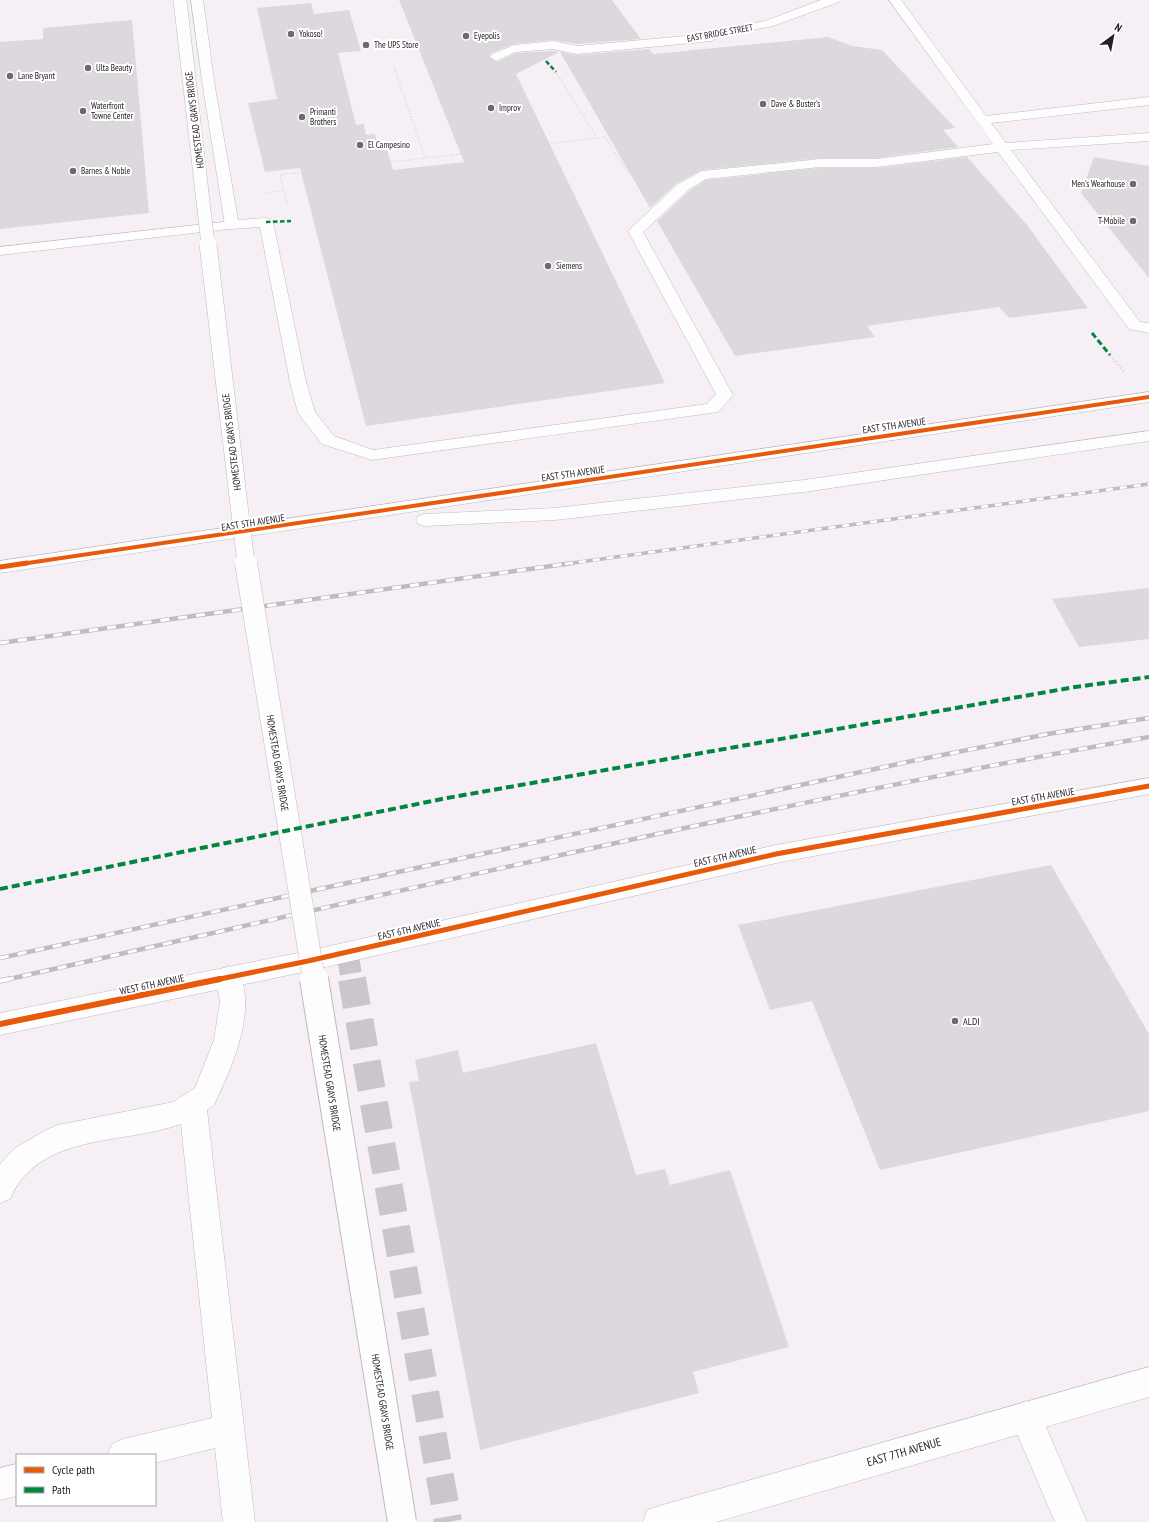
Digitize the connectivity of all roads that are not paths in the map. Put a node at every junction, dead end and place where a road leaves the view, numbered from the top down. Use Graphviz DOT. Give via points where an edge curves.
graph roads {
  1 [pos="180,0"];
  2 [pos="197,0"];
  3 [pos="835,0"];
  4 [pos="895,0"];
  5 [pos="577,50"];
  6 [pos="514,62"];
  7 [pos="533,62"];
  8 [pos="1149,101"];
  9 [pos="983,120"];
  10 [pos="1149,137"];
  11 [pos="1003,147"];
  12 [pos="232,225"];
  13 [pos="0,251"];
  14 [pos="1144,326"];
  15 [pos="1149,397"];
  16 [pos="1149,436"];
  17 [pos="425,520"];
  18 [pos="241,533"];
  19 [pos="0,567"];
  20 [pos="1149,786"];
  21 [pos="308,961"];
  22 [pos="229,977"];
  23 [pos="0,1024"];
  24 [pos="193,1105"];
  25 [pos="0,1190"];
  26 [pos="1149,1382"];
  27 [pos="1026,1417"];
  28 [pos="230,1429"];
  29 [pos="127,1454"];
  30 [pos="16,1480"];
  31 [pos="0,1484"];
  32 [pos="239,1522"];
  33 [pos="402,1522"];
  34 [pos="659,1522"];
  35 [pos="1071,1522"];
  1 -- 18 [label="street, HOMESTEAD GRAYS BRIDGE, bridge"];
  2 -- 12 [label="street"];
  3 -- 5 [label="street, EAST BRIDGE STREET" via="755,28 712,34 712,37"];
  4 -- 9 [label="street"];
  5 -- 6 [label="street, EAST BRIDGE STREET" via="554,45 514,49 496,58"];
  5 -- 7 [label="street, EAST BRIDGE STREET" via="564,59"];
  8 -- 9 [label="street"];
  9 -- 11 [label="street"];
  10 -- 11 [label="street"];
  11 -- 12 [label="street" via="876,163 820,163 702,175 682,187 635,231 725,394 712,408 372,455 328,440 307,413 298,382 266,222"];
  11 -- 14 [label="street" via="1017,169"];
  12 -- 13 [label="street"];
  15 -- 18 [label="street, EAST 5TH AVENUE"];
  16 -- 17 [label="street" via="804,486 555,514"];
  18 -- 19 [label="street, EAST 5TH AVENUE"];
  18 -- 33 [label="street, HOMESTEAD GRAYS BRIDGE, bridge"];
  20 -- 21 [label="street, EAST 6TH AVENUE" via="776,854"];
  21 -- 22 [label="street, WEST 6TH AVENUE"];
  22 -- 23 [label="street, WEST 6TH AVENUE"];
  22 -- 24 [label="street" via="233,1002 227,1040 205,1096"];
  24 -- 25 [label="street" via="178,1113 58,1138 25,1157 2,1181"];
  24 -- 28 [label="street"];
  26 -- 27 [label="street, EAST 7TH AVENUE"];
  27 -- 34 [label="street, EAST 7TH AVENUE"];
  27 -- 35 [label="street"];
  28 -- 29 [label="street"];
  28 -- 32 [label="street"];
  30 -- 31 [label="street"];
}
